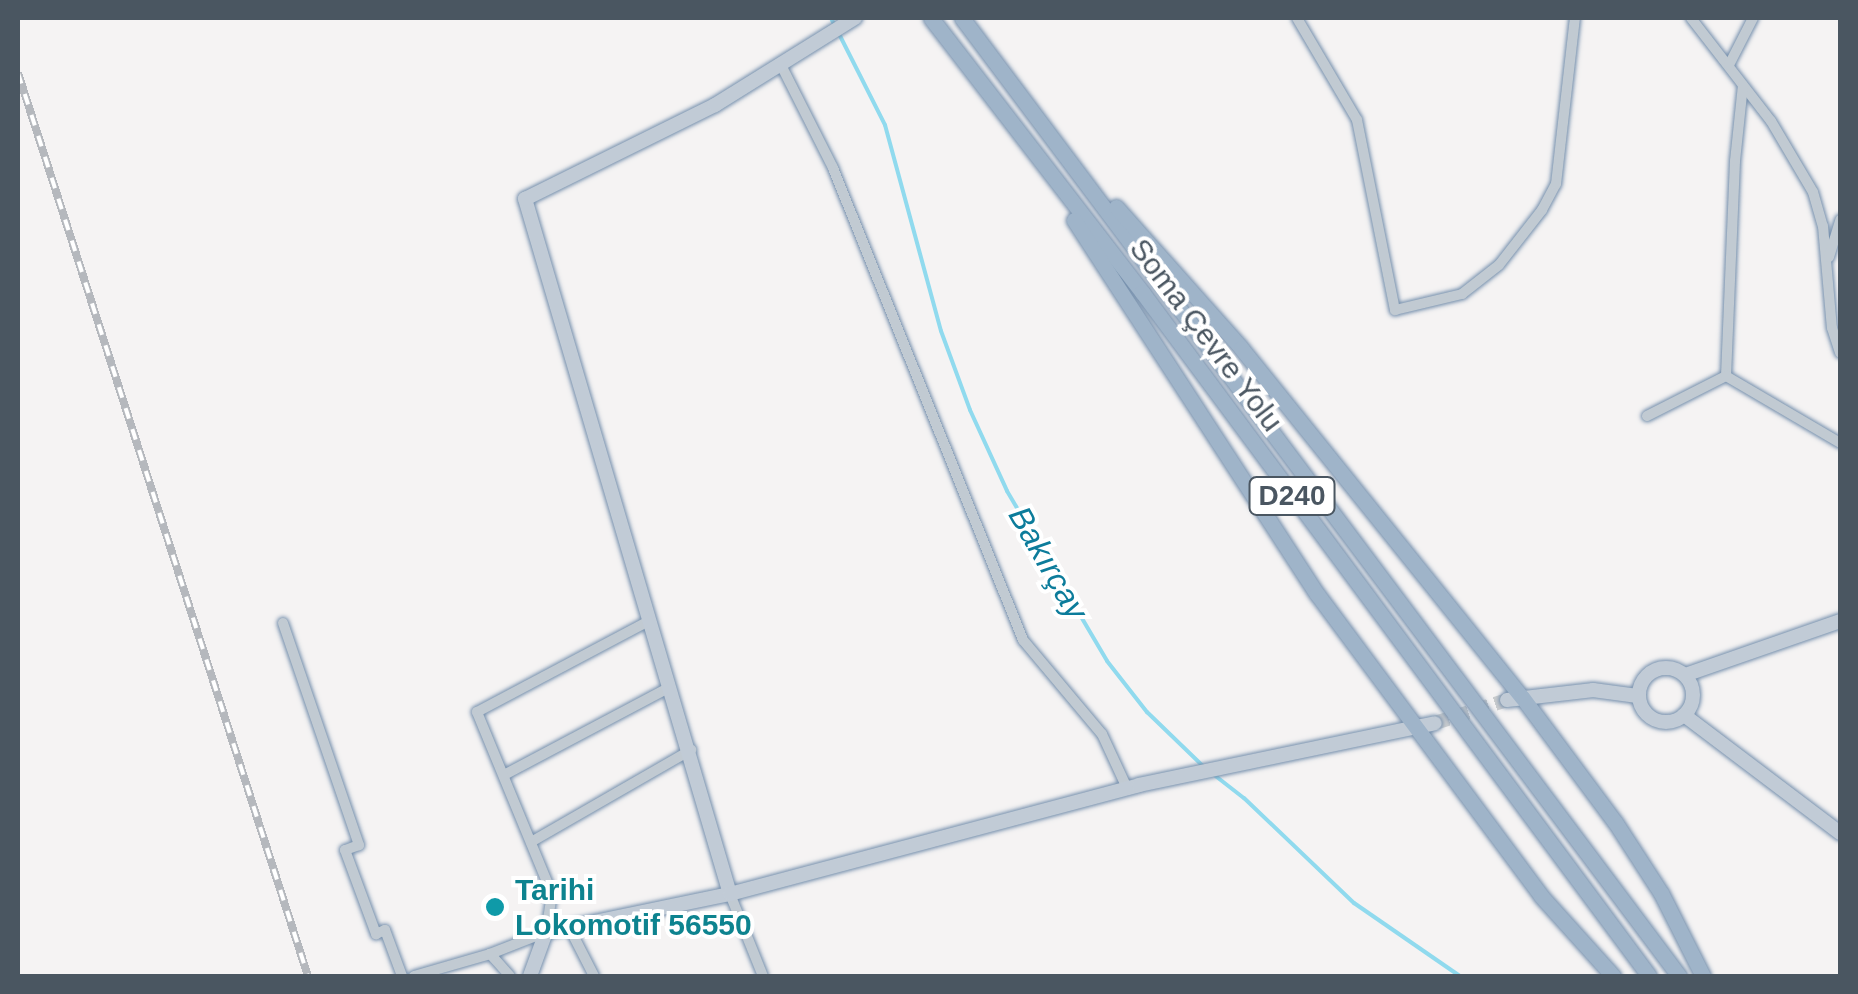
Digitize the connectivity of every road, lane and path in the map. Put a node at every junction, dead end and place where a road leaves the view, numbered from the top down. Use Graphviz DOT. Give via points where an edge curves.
graph roads {
  1 [pos="855,18"];
  2 [pos="931,18"];
  3 [pos="962,18"];
  4 [pos="1297,18"];
  5 [pos="1575,18"];
  6 [pos="1691,18"];
  7 [pos="1753,18"];
  8 [pos="781,65"];
  9 [pos="1729,65"];
  10 [pos="1743,84"];
  11 [pos="1038,119"];
  12 [pos="1020,137"];
  13 [pos="1840,220"];
  14 [pos="1828,263"];
  15 [pos="1840,352"];
  16 [pos="1726,376"];
  17 [pos="1647,416"];
  18 [pos="1840,444"];
  19 [pos="650,620"];
  20 [pos="1840,621"];
  21 [pos="284,623"];
  22 [pos="1684,674"];
  23 [pos="670,687"];
  24 [pos="1638,696"];
  25 [pos="1515,698"];
  26 [pos="1684,716"];
  27 [pos="1435,723"];
  28 [pos="1418,726"];
  29 [pos="690,750"];
  30 [pos="504,775"];
  31 [pos="1133,786"];
  32 [pos="1840,833"];
  33 [pos="531,842"];
  34 [pos="730,894"];
  35 [pos="570,928"];
  36 [pos="546,932"];
  37 [pos="490,954"];
  38 [pos="402,976"];
  39 [pos="414,976"];
  40 [pos="510,976"];
  41 [pos="530,976"];
  42 [pos="594,976"];
  43 [pos="763,976"];
  44 [pos="1613,976"];
  45 [pos="1650,976"];
  46 [pos="1679,976"];
  47 [pos="1703,976"];
  1 -- 8 [label="main road"];
  2 -- 12 [label="highway, Soma Çevre Yolu / D240"];
  3 -- 11 [label="highway, Soma Çevre Yolu / D240"];
  4 -- 5 [label="street" via="1358,120 1395,310 1462,294 1499,266 1542,210 1556,184"];
  6 -- 9 [label="street"];
  7 -- 9 [label="street"];
  8 -- 19 [label="main road" via="716,106 524,199"];
  8 -- 31 [label="street" via="834,168 1023,640 1102,734"];
  9 -- 10 [label="street"];
  10 -- 14 [label="street" via="1813,192"];
  10 -- 16 [label="street"];
  11 -- 25 [label="highway" via="1241,348"];
  11 -- 46 [label="highway, Soma Çevre Yolu / D240"];
  12 -- 28 [label="highway" via="1317,594"];
  12 -- 45 [label="highway, Soma Çevre Yolu / D240"];
  13 -- 14 [label="street"];
  14 -- 15 [label="street"];
  16 -- 17 [label="street"];
  16 -- 18 [label="street"];
  19 -- 23 [label="main road"];
  19 -- 30 [label="street" via="477,712"];
  20 -- 22 [label="main road"];
  21 -- 38 [label="street" via="359,845 345,850 376,934 385,930"];
  22 -- 24 [label="main road" via="1654,670"];
  22 -- 26 [label="main road" via="1693,700"];
  23 -- 29 [label="main road"];
  23 -- 30 [label="street"];
  24 -- 25 [label="main road" via="1593,690"];
  24 -- 26 [label="main road" via="1644,712 1659,722"];
  25 -- 47 [label="highway" via="1624,836"];
  26 -- 32 [label="main road"];
  27 -- 28 [label="main road"];
  28 -- 31 [label="main road"];
  28 -- 44 [label="highway" via="1540,896"];
  29 -- 33 [label="street"];
  29 -- 34 [label="main road"];
  30 -- 33 [label="street"];
  31 -- 34 [label="main road"];
  33 -- 36 [label="street" via="552,894"];
  34 -- 35 [label="main road"];
  34 -- 43 [label="street"];
  35 -- 36 [label="main road"];
  35 -- 42 [label="street"];
  36 -- 37 [label="street"];
  36 -- 41 [label="main road"];
  37 -- 39 [label="street"];
  37 -- 40 [label="street"];
}
